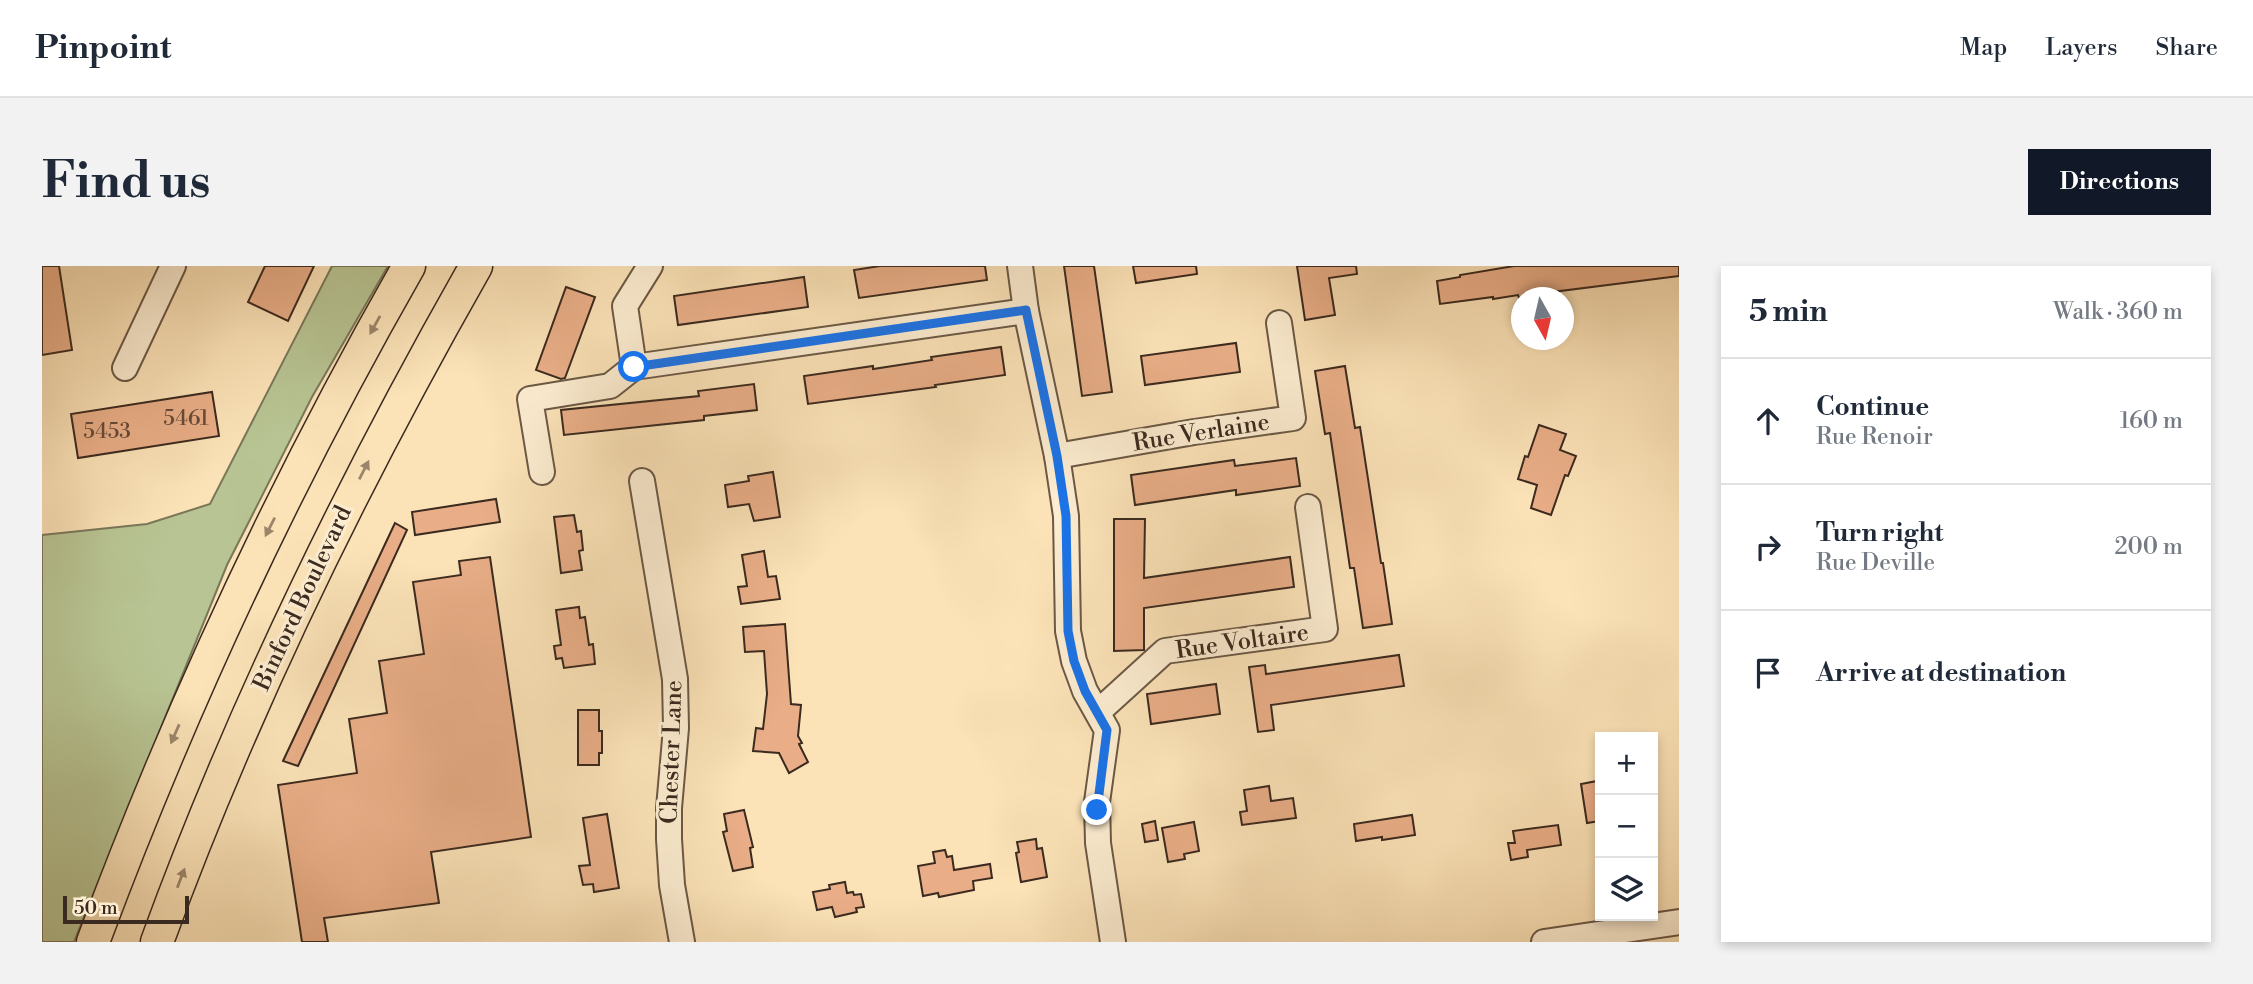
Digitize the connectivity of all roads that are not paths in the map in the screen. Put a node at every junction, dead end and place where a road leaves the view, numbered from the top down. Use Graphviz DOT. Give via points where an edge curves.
graph roads {
  1 [pos="173,266"];
  2 [pos="409,266"];
  3 [pos="475,266"];
  4 [pos="650,266"];
  5 [pos="1020,266"];
  6 [pos="1026,310"];
  7 [pos="1279,323"];
  8 [pos="634,367"];
  9 [pos="125,368"];
  10 [pos="1057,456"];
  11 [pos="542,472"];
  12 [pos="642,481"];
  13 [pos="1308,508"];
  14 [pos="1098,712"];
  15 [pos="1679,922"];
  16 [pos="93,942"];
  17 [pos="157,942"];
  18 [pos="681,942"];
  19 [pos="1113,942"];
  20 [pos="1544,942"];
  1 -- 9 [label="street"];
  2 -- 16 [label="main road, one-way" via="325,418 249,570 167,753"];
  17 -- 3 [label="main road, Binford Boulevard, one-way" via="233,748 310,576"];
  4 -- 8 [label="street" via="625,306"];
  5 -- 6 [label="street"];
  6 -- 8 [label="street"];
  6 -- 10 [label="street"];
  7 -- 10 [label="street, Rue Verlaine" via="1293,418"];
  8 -- 11 [label="street" via="611,386 530,399"];
  10 -- 14 [label="street" via="1066,516 1068,631 1077,671"];
  12 -- 18 [label="street, Chester Lane" via="675,679 669,839"];
  13 -- 14 [label="street, Rue Voltaire" via="1325,629 1165,651"];
  14 -- 19 [label="street" via="1107,730 1097,802 1098,843"];
  15 -- 20 [label="street"];
}
